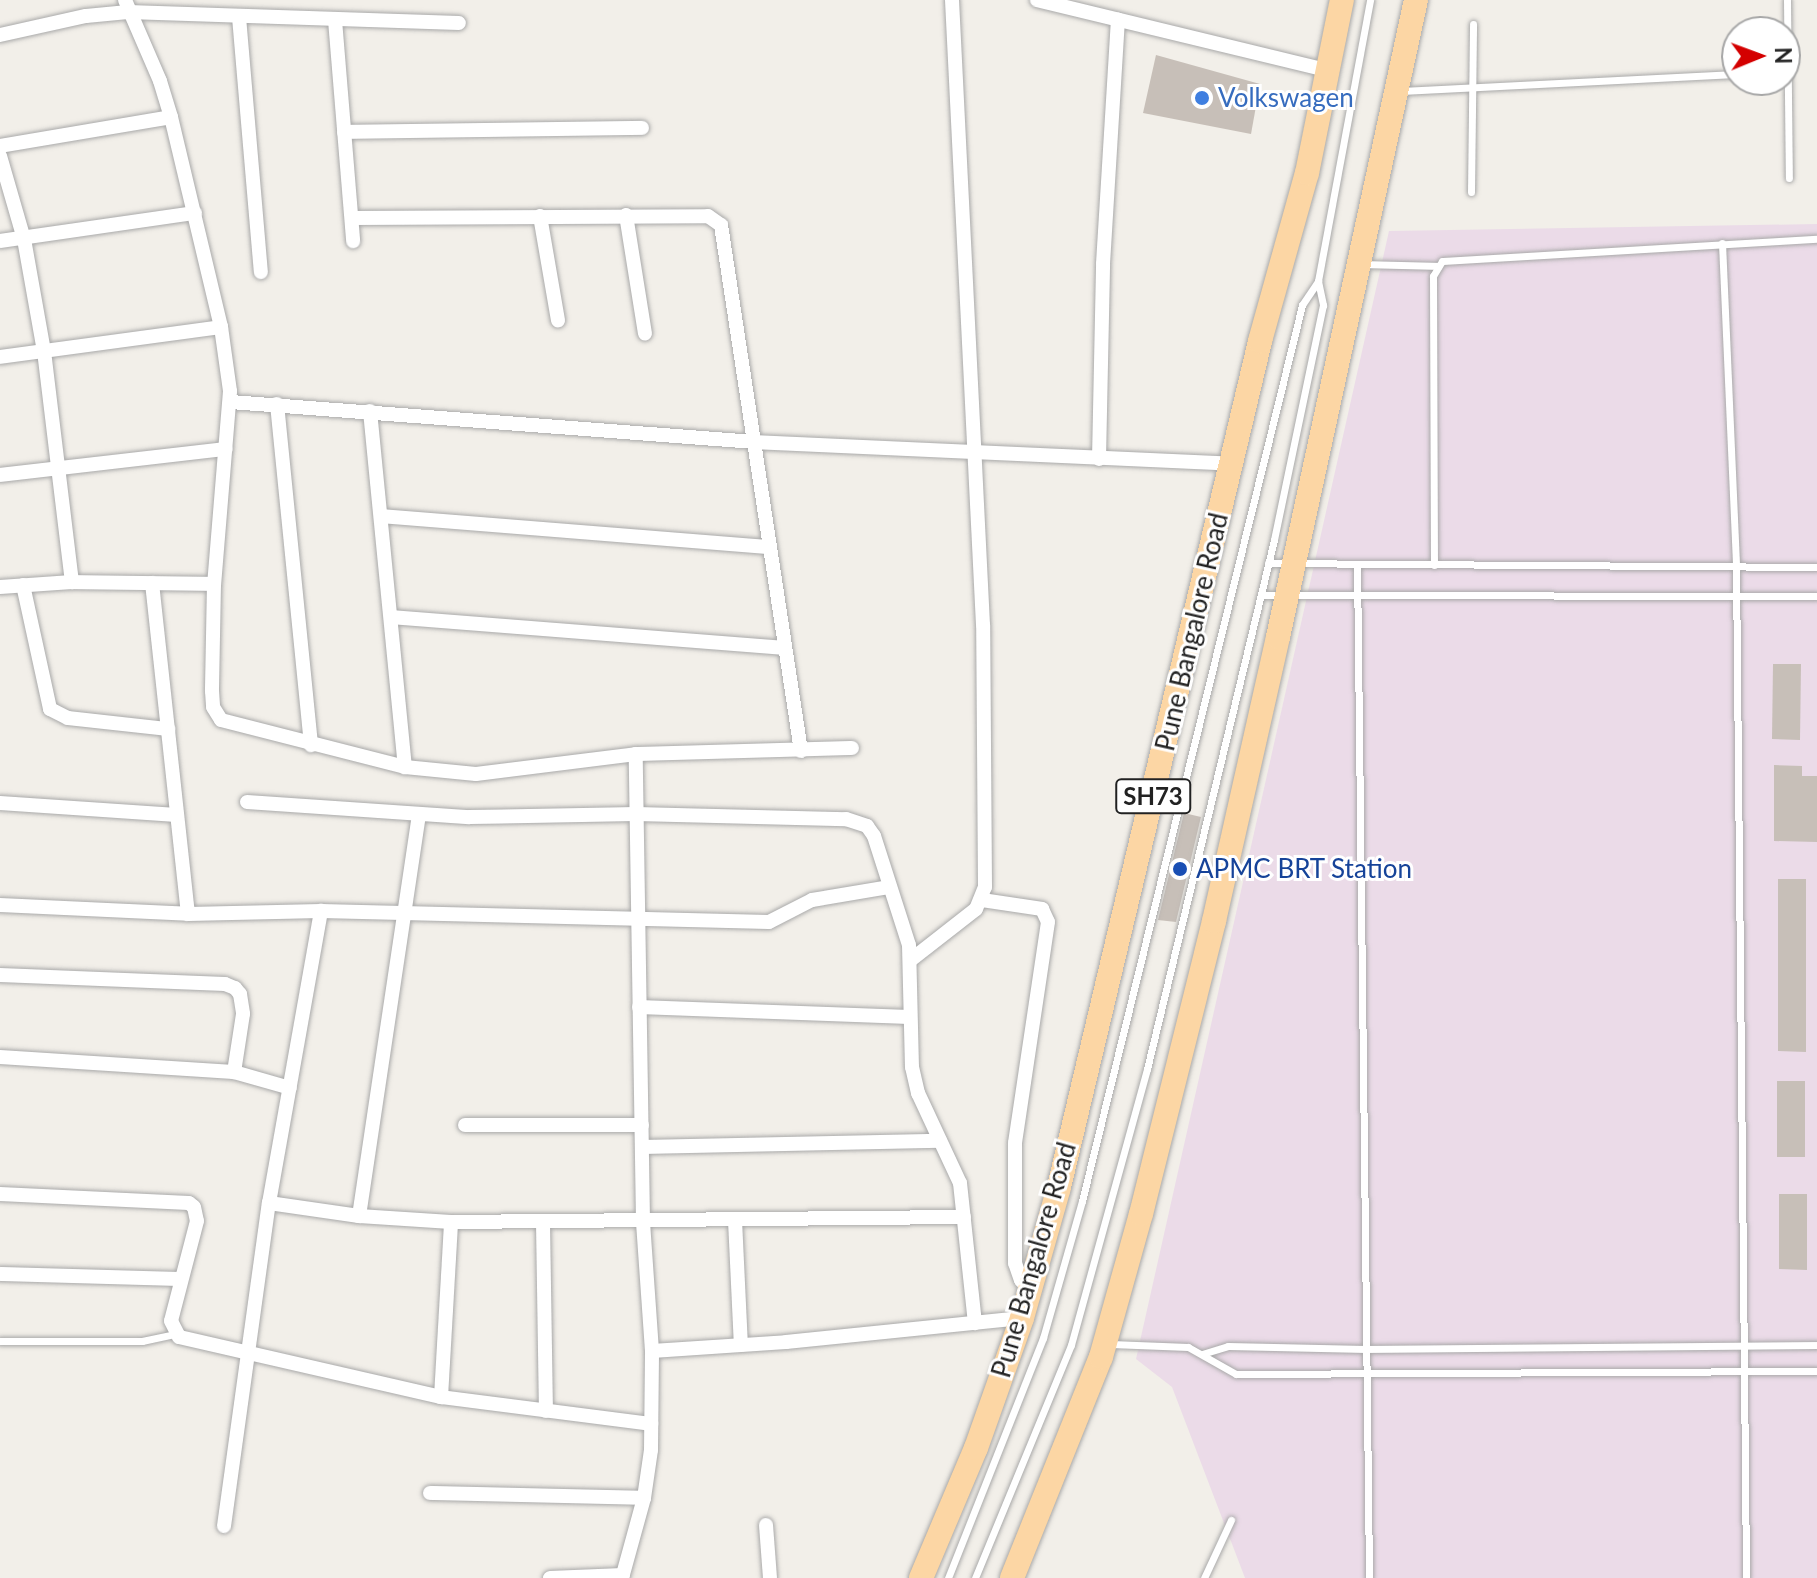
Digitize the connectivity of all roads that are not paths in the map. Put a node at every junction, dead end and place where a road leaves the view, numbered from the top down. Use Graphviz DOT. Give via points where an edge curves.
graph roads {
  1 [pos="952,0"];
  2 [pos="1037,0"];
  3 [pos="1342,0"];
  4 [pos="1370,0"];
  5 [pos="1416,0"];
  6 [pos="126,6"];
  7 [pos="239,17"];
  8 [pos="1118,19"];
  9 [pos="335,20"];
  10 [pos="459,23"];
  11 [pos="1473,24"];
  12 [pos="0,35"];
  13 [pos="1327,70"];
  14 [pos="1721,75"];
  15 [pos="1473,88"];
  16 [pos="1398,92"];
  17 [pos="1787,96"];
  18 [pos="171,117"];
  19 [pos="642,128"];
  20 [pos="344,132"];
  21 [pos="0,146"];
  22 [pos="0,156"];
  23 [pos="1789,178"];
  24 [pos="1471,192"];
  25 [pos="195,213"];
  26 [pos="626,215"];
  27 [pos="540,216"];
  28 [pos="352,218"];
  29 [pos="24,239"];
  30 [pos="1817,239"];
  31 [pos="0,241"];
  32 [pos="353,241"];
  33 [pos="1722,243"];
  34 [pos="1361,264"];
  35 [pos="1438,266"];
  36 [pos="261,272"];
  37 [pos="1318,281"];
  38 [pos="558,320"];
  39 [pos="221,327"];
  40 [pos="645,333"];
  41 [pos="44,351"];
  42 [pos="0,357"];
  43 [pos="231,402"];
  44 [pos="277,404"];
  45 [pos="370,411"];
  46 [pos="754,442"];
  47 [pos="226,449"];
  48 [pos="975,453"];
  49 [pos="1099,459"];
  50 [pos="1231,464"];
  51 [pos="60,470"];
  52 [pos="0,475"];
  53 [pos="381,516"];
  54 [pos="770,547"];
  55 [pos="1268,563"];
  56 [pos="1294,563"];
  57 [pos="1357,564"];
  58 [pos="1434,565"];
  59 [pos="1817,567"];
  60 [pos="1736,568"];
  61 [pos="72,582"];
  62 [pos="152,583"];
  63 [pos="214,584"];
  64 [pos="23,585"];
  65 [pos="0,587"];
  66 [pos="1261,595"];
  67 [pos="1287,596"];
  68 [pos="1358,596"];
  69 [pos="1817,596"];
  70 [pos="1736,597"];
  71 [pos="391,617"];
  72 [pos="785,648"];
  73 [pos="168,729"];
  74 [pos="311,745"];
  75 [pos="852,748"];
  76 [pos="801,751"];
  77 [pos="636,754"];
  78 [pos="405,767"];
  79 [pos="247,802"];
  80 [pos="0,803"];
  81 [pos="419,814"];
  82 [pos="636,814"];
  83 [pos="177,815"];
  84 [pos="890,887"];
  85 [pos="982,900"];
  86 [pos="0,905"];
  87 [pos="321,911"];
  88 [pos="404,913"];
  89 [pos="188,914"];
  90 [pos="636,918"];
  91 [pos="912,959"];
  92 [pos="0,975"];
  93 [pos="639,1007"];
  94 [pos="909,1017"];
  95 [pos="0,1057"];
  96 [pos="234,1072"];
  97 [pos="290,1088"];
  98 [pos="465,1125"];
  99 [pos="642,1125"];
  100 [pos="940,1141"];
  101 [pos="642,1147"];
  102 [pos="0,1194"];
  103 [pos="269,1203"];
  104 [pos="359,1216"];
  105 [pos="964,1217"];
  106 [pos="735,1220"];
  107 [pos="643,1221"];
  108 [pos="451,1222"];
  109 [pos="543,1223"];
  110 [pos="0,1274"];
  111 [pos="181,1279"];
  112 [pos="1030,1290"];
  113 [pos="1022,1318"];
  114 [pos="975,1323"];
  115 [pos="174,1334"];
  116 [pos="0,1341"];
  117 [pos="1104,1344"];
  118 [pos="741,1345"];
  119 [pos="1817,1345"];
  120 [pos="1743,1346"];
  121 [pos="1366,1349"];
  122 [pos="652,1351"];
  123 [pos="247,1354"];
  124 [pos="1202,1354"];
  125 [pos="1817,1371"];
  126 [pos="1744,1372"];
  127 [pos="1367,1374"];
  128 [pos="441,1397"];
  129 [pos="546,1411"];
  130 [pos="651,1424"];
  131 [pos="430,1493"];
  132 [pos="644,1498"];
  133 [pos="1231,1520"];
  134 [pos="766,1525"];
  135 [pos="224,1526"];
  136 [pos="622,1576"];
  137 [pos="550,1578"];
  138 [pos="770,1578"];
  139 [pos="921,1578"];
  140 [pos="948,1578"];
  141 [pos="975,1578"];
  142 [pos="1012,1578"];
  143 [pos="1204,1578"];
  144 [pos="1369,1578"];
  145 [pos="1746,1578"];
  1 -- 48 [label="street"];
  2 -- 8 [label="street"];
  3 -- 13 [label="main road, Pune Bangalore Road / SH73"];
  4 -- 37 [label="lane"];
  5 -- 16 [label="main road"];
  6 -- 7 [label="street"];
  6 -- 12 [label="street"];
  6 -- 18 [label="street"];
  7 -- 9 [label="street"];
  7 -- 36 [label="street"];
  8 -- 13 [label="street"];
  8 -- 49 [label="street" via="1103,264"];
  9 -- 10 [label="street"];
  9 -- 20 [label="street"];
  11 -- 15 [label="lane"];
  13 -- 50 [label="main road, Pune Bangalore Road / SH73" via="1307,173"];
  14 -- 15 [label="lane"];
  15 -- 16 [label="lane"];
  15 -- 24 [label="lane"];
  16 -- 34 [label="main road"];
  17 -- 23 [label="lane"];
  18 -- 21 [label="street"];
  18 -- 25 [label="street"];
  19 -- 20 [label="street"];
  20 -- 28 [label="street"];
  22 -- 29 [label="street"];
  25 -- 29 [label="street"];
  25 -- 39 [label="street"];
  26 -- 27 [label="street"];
  26 -- 40 [label="street"];
  26 -- 46 [label="street" via="708,216 721,225"];
  27 -- 28 [label="street"];
  27 -- 38 [label="street"];
  28 -- 32 [label="street"];
  29 -- 31 [label="street"];
  29 -- 41 [label="street"];
  30 -- 33 [label="lane"];
  33 -- 35 [label="lane" via="1450,258"];
  33 -- 60 [label="lane"];
  34 -- 35 [label="lane"];
  34 -- 56 [label="main road"];
  35 -- 58 [label="lane" via="1433,276"];
  37 -- 55 [label="lane" via="1323,305"];
  37 -- 140 [label="lane" via="1302,305 1043,1338"];
  39 -- 41 [label="street"];
  39 -- 43 [label="street"];
  41 -- 42 [label="street"];
  41 -- 51 [label="street"];
  43 -- 44 [label="street"];
  43 -- 47 [label="street"];
  44 -- 45 [label="street"];
  44 -- 74 [label="street"];
  45 -- 46 [label="street"];
  45 -- 53 [label="street"];
  46 -- 48 [label="street"];
  46 -- 54 [label="street"];
  47 -- 51 [label="street"];
  47 -- 63 [label="street"];
  48 -- 49 [label="street"];
  48 -- 85 [label="street" via="983,625"];
  49 -- 50 [label="street"];
  50 -- 112 [label="main road, Pune Bangalore Road / SH73"];
  51 -- 52 [label="street"];
  51 -- 61 [label="street"];
  53 -- 54 [label="street"];
  53 -- 71 [label="street"];
  54 -- 72 [label="street"];
  55 -- 56 [label="lane"];
  55 -- 66 [label="lane"];
  56 -- 57 [label="lane"];
  56 -- 67 [label="main road"];
  57 -- 58 [label="lane"];
  57 -- 68 [label="lane"];
  58 -- 60 [label="lane"];
  59 -- 60 [label="lane"];
  60 -- 70 [label="lane"];
  61 -- 62 [label="street"];
  61 -- 64 [label="street"];
  62 -- 63 [label="street"];
  62 -- 73 [label="street"];
  63 -- 74 [label="street" via="216,715 228,724"];
  64 -- 65 [label="street"];
  64 -- 73 [label="street" via="50,709 68,718"];
  66 -- 67 [label="lane"];
  66 -- 141 [label="lane" via="1176,955 1091,1279 1044,1416"];
  67 -- 68 [label="lane"];
  67 -- 117 [label="main road" via="1214,921"];
  68 -- 70 [label="lane"];
  68 -- 121 [label="lane"];
  69 -- 70 [label="lane"];
  70 -- 120 [label="lane"];
  71 -- 72 [label="street"];
  71 -- 78 [label="street"];
  72 -- 76 [label="street"];
  73 -- 83 [label="street"];
  74 -- 78 [label="street"];
  75 -- 76 [label="street"];
  76 -- 77 [label="street"];
  77 -- 78 [label="street" via="476,774"];
  77 -- 82 [label="street"];
  79 -- 81 [label="street"];
  80 -- 83 [label="street"];
  81 -- 82 [label="street"];
  81 -- 88 [label="street"];
  82 -- 84 [label="street" via="858,821 874,836"];
  82 -- 90 [label="street"];
  83 -- 89 [label="street"];
  84 -- 90 [label="street" via="812,900 769,922"];
  84 -- 91 [label="street"];
  85 -- 91 [label="street"];
  85 -- 112 [label="street" via="1042,909 1048,922 1015,1143 1015,1263"];
  86 -- 89 [label="street"];
  87 -- 88 [label="street"];
  87 -- 89 [label="street"];
  87 -- 97 [label="street"];
  88 -- 90 [label="street"];
  88 -- 104 [label="street"];
  90 -- 93 [label="street"];
  91 -- 94 [label="street"];
  92 -- 96 [label="street" via="235,988 243,1014"];
  93 -- 94 [label="street"];
  93 -- 99 [label="street"];
  94 -- 100 [label="street" via="918,1093"];
  95 -- 96 [label="street"];
  96 -- 97 [label="street"];
  97 -- 103 [label="street"];
  98 -- 99 [label="street"];
  99 -- 101 [label="street"];
  100 -- 101 [label="street"];
  100 -- 105 [label="street" via="960,1183"];
  101 -- 107 [label="street"];
  102 -- 111 [label="street" via="189,1203 197,1221"];
  103 -- 104 [label="street"];
  103 -- 123 [label="street"];
  104 -- 108 [label="street"];
  105 -- 106 [label="street"];
  105 -- 114 [label="street"];
  106 -- 107 [label="street"];
  106 -- 118 [label="street"];
  107 -- 109 [label="street"];
  107 -- 122 [label="street"];
  108 -- 109 [label="street"];
  108 -- 128 [label="street"];
  109 -- 129 [label="street"];
  110 -- 111 [label="street"];
  111 -- 115 [label="street" via="171,1321"];
  112 -- 113 [label="main road, Pune Bangalore Road / SH73"];
  113 -- 114 [label="street"];
  113 -- 139 [label="main road, Pune Bangalore Road / SH73" via="976,1448"];
  114 -- 118 [label="street"];
  115 -- 116 [label="lane" via="142,1341"];
  115 -- 123 [label="street"];
  117 -- 124 [label="lane" via="1177,1345"];
  117 -- 142 [label="main road"];
  118 -- 122 [label="street"];
  119 -- 120 [label="lane"];
  120 -- 121 [label="lane"];
  120 -- 126 [label="lane"];
  121 -- 124 [label="lane" via="1228,1346"];
  121 -- 127 [label="lane"];
  122 -- 130 [label="street"];
  123 -- 128 [label="street"];
  123 -- 135 [label="street"];
  124 -- 127 [label="lane" via="1236,1374"];
  125 -- 126 [label="lane"];
  126 -- 127 [label="lane"];
  126 -- 145 [label="lane"];
  127 -- 144 [label="lane"];
  128 -- 129 [label="street"];
  129 -- 130 [label="street"];
  130 -- 132 [label="street"];
  131 -- 132 [label="street"];
  132 -- 136 [label="street"];
  133 -- 143 [label="lane"];
  134 -- 138 [label="street"];
  136 -- 137 [label="street"];
}
